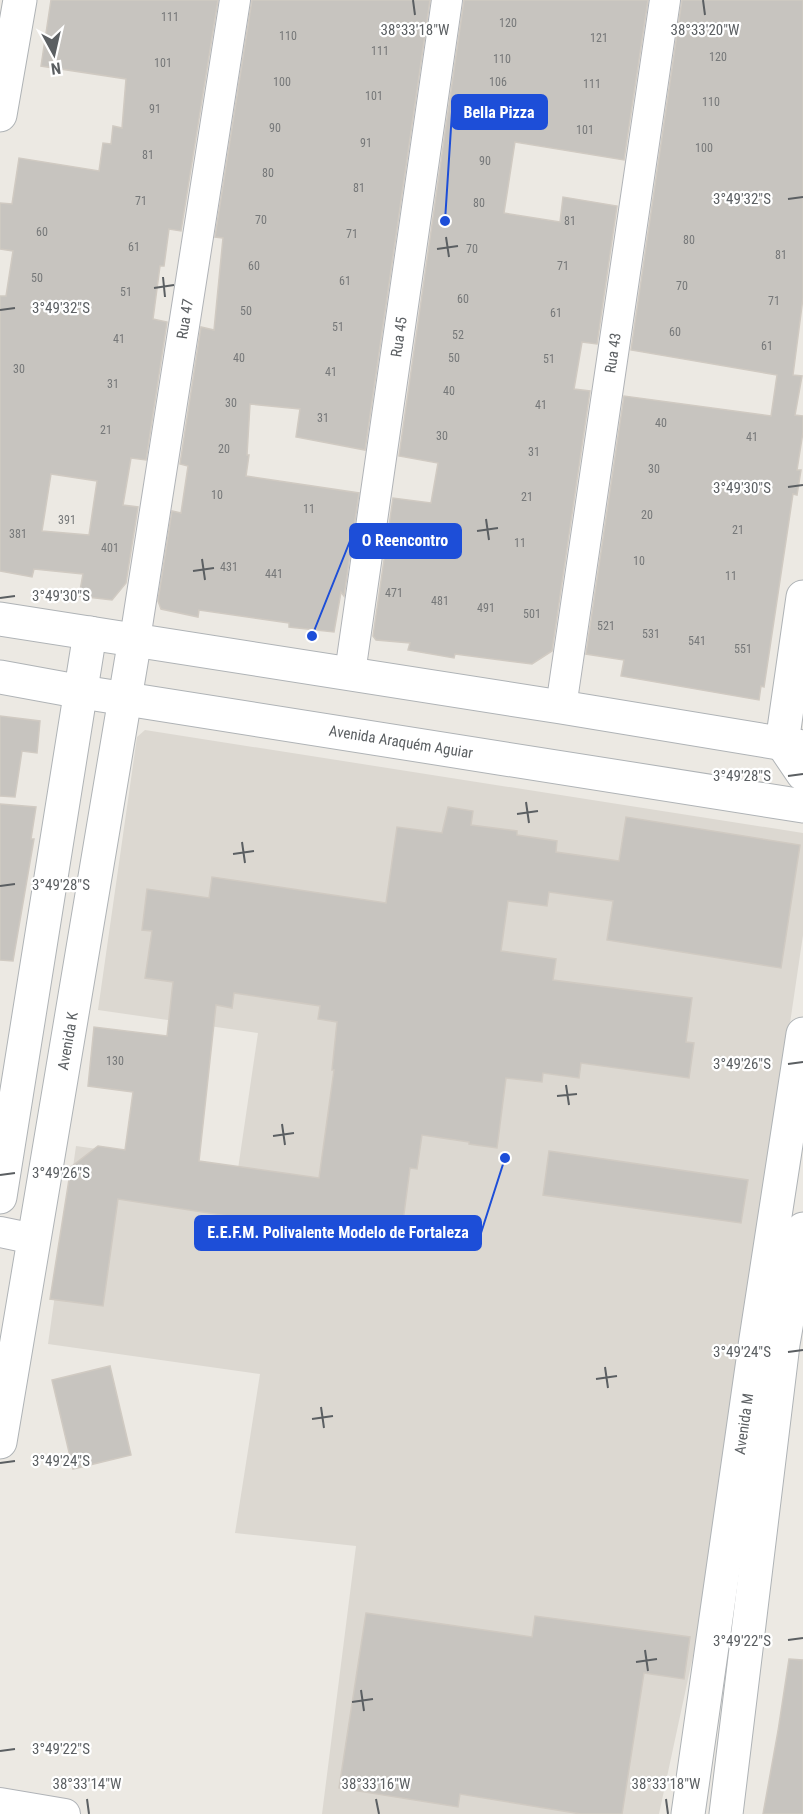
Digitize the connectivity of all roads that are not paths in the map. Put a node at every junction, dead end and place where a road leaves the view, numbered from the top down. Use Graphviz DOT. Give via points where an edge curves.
graph roads {
  1 [pos="20,0"];
  2 [pos="235,0"];
  3 [pos="447,0"];
  4 [pos="665,0"];
  5 [pos="0,115"];
  6 [pos="803,597"];
  7 [pos="0,619"];
  8 [pos="90,633"];
  9 [pos="135,639"];
  10 [pos="350,674"];
  11 [pos="0,677"];
  12 [pos="82,692"];
  13 [pos="125,698"];
  14 [pos="561,707"];
  15 [pos="793,745"];
  16 [pos="803,774"];
  17 [pos="803,806"];
  18 [pos="803,1034"];
  19 [pos="0,1197"];
  20 [pos="803,1229"];
  21 [pos="0,1232"];
  22 [pos="34,1239"];
  23 [pos="770,1341"];
  24 [pos="0,1442"];
  25 [pos="0,1803"];
  26 [pos="65,1814"];
  27 [pos="688,1814"];
  28 [pos="726,1814"];
  1 -- 5 [label="street"];
  2 -- 9 [label="street, Rua 47"];
  3 -- 10 [label="street, Rua 45"];
  4 -- 14 [label="street, Rua 43"];
  6 -- 15 [label="street"];
  7 -- 8 [label="street"];
  8 -- 9 [label="street"];
  8 -- 12 [label="street"];
  9 -- 10 [label="street"];
  9 -- 13 [label="street, Avenida K"];
  10 -- 14 [label="street"];
  11 -- 12 [label="street, Avenida Araquém Aguiar"];
  12 -- 13 [label="street, Avenida Araquém Aguiar"];
  12 -- 19 [label="street"];
  13 -- 17 [label="street, Avenida Araquém Aguiar"];
  13 -- 22 [label="street, Avenida K"];
  14 -- 15 [label="street"];
  15 -- 16 [label="street"];
  18 -- 23 [label="street, Avenida M"];
  20 -- 23 [label="street, Avenida M"];
  21 -- 22 [label="street"];
  22 -- 24 [label="street, Avenida K"];
  23 -- 27 [label="street, Avenida M"];
  23 -- 28 [label="street, Avenida M"];
  25 -- 26 [label="street"];
}
